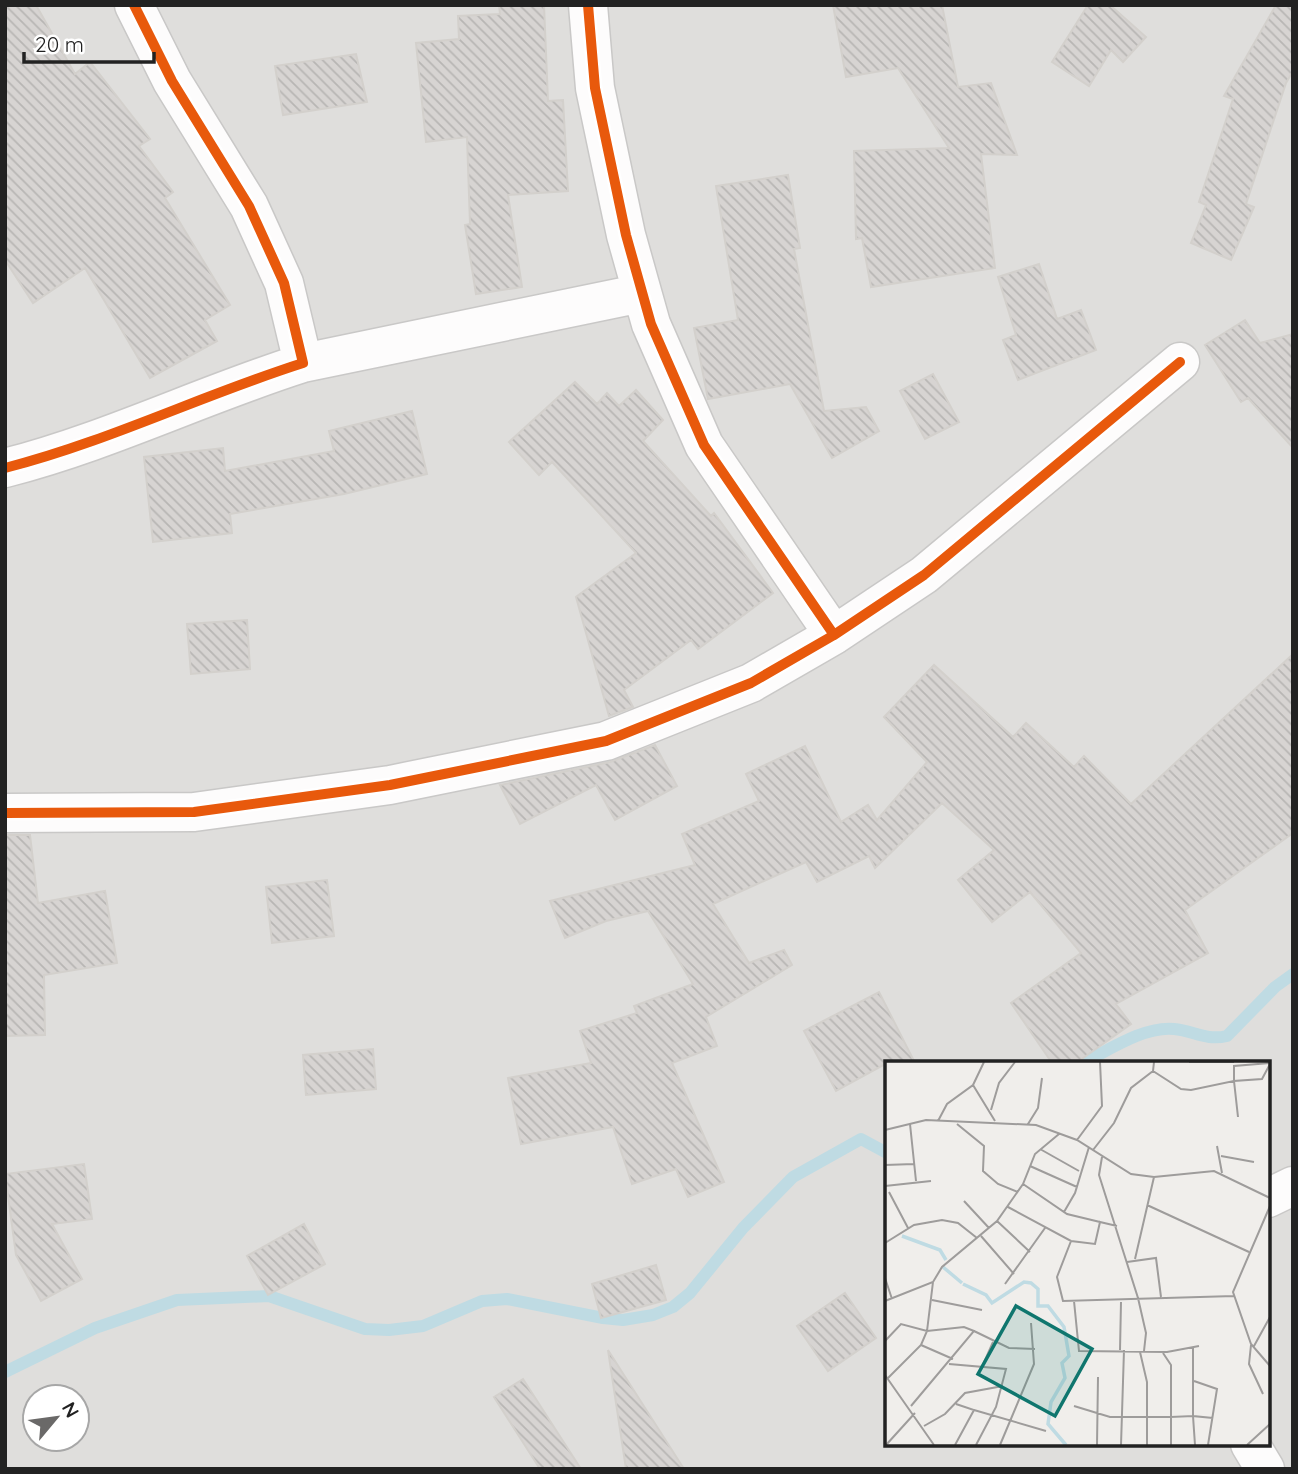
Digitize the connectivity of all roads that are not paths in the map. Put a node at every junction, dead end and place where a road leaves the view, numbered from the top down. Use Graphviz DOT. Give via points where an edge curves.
graph roads {
  1 [pos="134,5"];
  2 [pos="588,5"];
  3 [pos="642,292"];
  4 [pos="1180,362"];
  5 [pos="303,363"];
  6 [pos="9,459"];
  7 [pos="834,635"];
  8 [pos="5,813"];
  9 [pos="1293,1186"];
  10 [pos="1270,1197"];
  11 [pos="1251,1446"];
  12 [pos="1265,1469"];
  1 -- 5 [label="street" via="172,81 249,206 284,283"];
  2 -- 3 [label="street" via="595,88"];
  3 -- 5 [label="street"];
  3 -- 7 [label="street" via="651,324 704,445"];
  4 -- 7 [label="street" via="924,575"];
  5 -- 6 [label="street" via="70,450"];
  7 -- 8 [label="street" via="751,683 606,741 390,785 194,812"];
  9 -- 10 [label="street"];
  11 -- 12 [label="street"];
}
